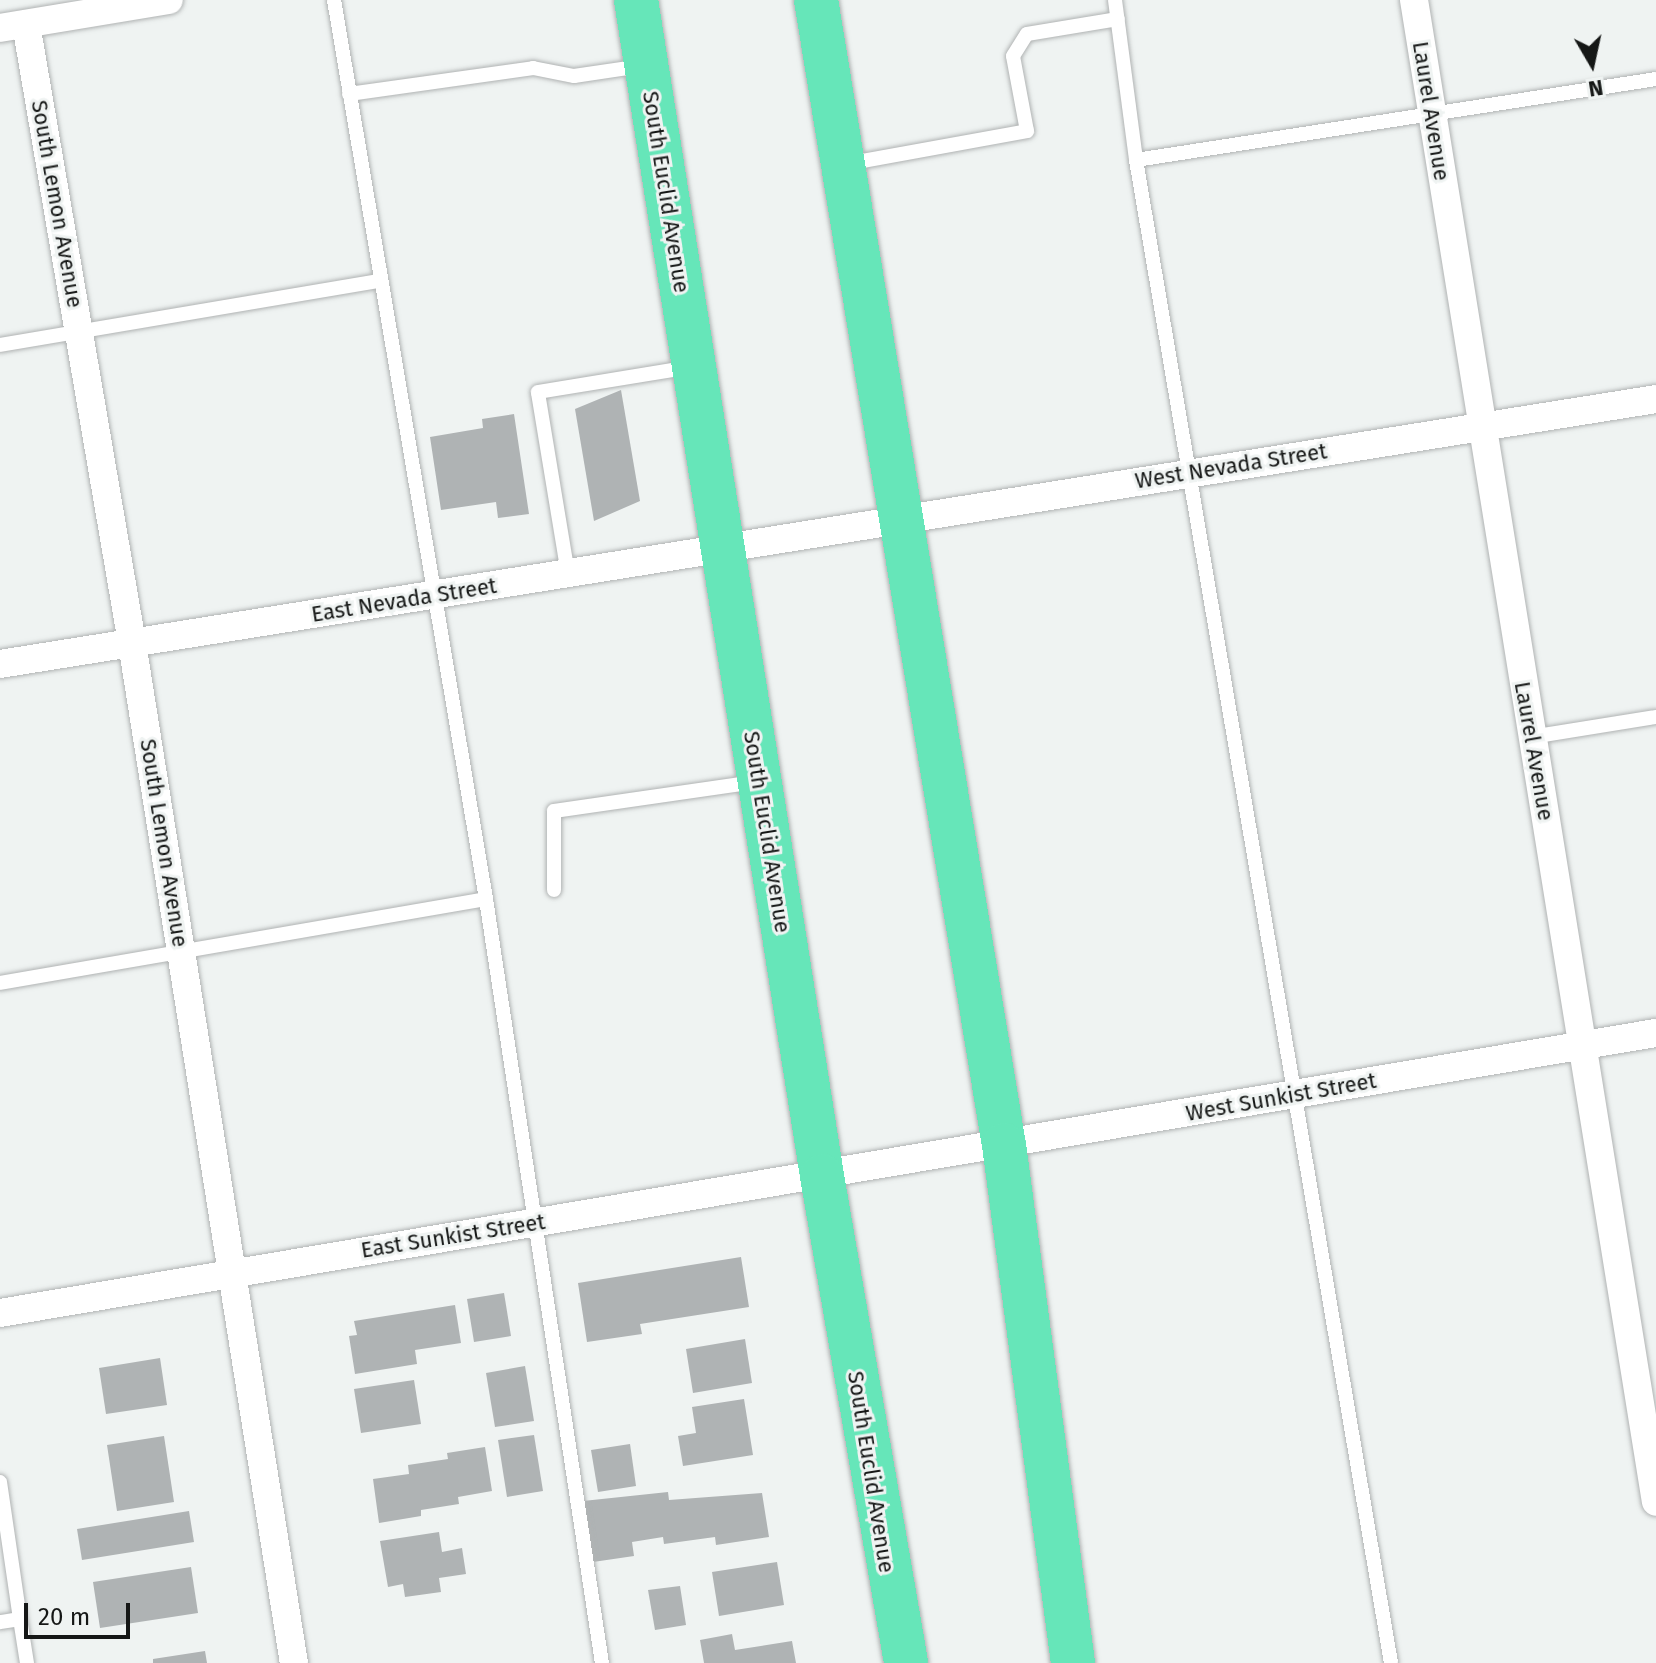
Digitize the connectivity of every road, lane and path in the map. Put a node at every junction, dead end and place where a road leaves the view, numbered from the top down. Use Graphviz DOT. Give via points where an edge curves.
graph roads {
  1 [pos="169,0"];
  2 [pos="334,0"];
  3 [pos="636,0"];
  4 [pos="816,0"];
  5 [pos="1115,0"];
  6 [pos="1414,0"];
  7 [pos="1118,19"];
  8 [pos="13,26"];
  9 [pos="646,66"];
  10 [pos="1656,79"];
  11 [pos="349,94"];
  12 [pos="1431,115"];
  13 [pos="1136,160"];
  14 [pos="842,165"];
  15 [pos="380,281"];
  16 [pos="79,332"];
  17 [pos="0,345"];
  18 [pos="694,366"];
  19 [pos="1656,399"];
  20 [pos="1479,426"];
  21 [pos="1189,473"];
  22 [pos="899,522"];
  23 [pos="807,536"];
  24 [pos="723,549"];
  25 [pos="568,574"];
  26 [pos="434,595"];
  27 [pos="132,643"];
  28 [pos="0,664"];
  29 [pos="1656,717"];
  30 [pos="1531,737"];
  31 [pos="759,782"];
  32 [pos="554,890"];
  33 [pos="486,899"];
  34 [pos="182,951"];
  35 [pos="0,983"];
  36 [pos="1656,1033"];
  37 [pos="1584,1045"];
  38 [pos="1298,1095"];
  39 [pos="1004,1145"];
  40 [pos="907,1162"];
  41 [pos="822,1176"];
  42 [pos="532,1223"];
  43 [pos="234,1273"];
  44 [pos="0,1313"];
  45 [pos="0,1482"];
  46 [pos="1656,1502"];
  47 [pos="20,1619"];
  48 [pos="0,1622"];
  49 [pos="27,1663"];
  50 [pos="294,1663"];
  51 [pos="602,1663"];
  52 [pos="906,1663"];
  53 [pos="1073,1663"];
  54 [pos="1391,1663"];
  1 -- 8 [label="street"];
  2 -- 11 [label="lane"];
  3 -- 9 [label="main road, South Euclid Avenue"];
  4 -- 14 [label="main road"];
  5 -- 7 [label="lane"];
  6 -- 12 [label="street, Laurel Avenue"];
  7 -- 13 [label="lane"];
  7 -- 14 [label="lane" via="1027,34 1013,56 1027,131"];
  8 -- 16 [label="street, South Lemon Avenue"];
  9 -- 11 [label="lane" via="574,76 533,68"];
  9 -- 18 [label="main road, South Euclid Avenue"];
  10 -- 12 [label="lane"];
  11 -- 15 [label="lane"];
  12 -- 13 [label="lane"];
  12 -- 20 [label="street, Laurel Avenue"];
  13 -- 21 [label="lane"];
  14 -- 22 [label="main road"];
  15 -- 16 [label="lane"];
  15 -- 26 [label="lane"];
  16 -- 17 [label="lane"];
  16 -- 27 [label="street, South Lemon Avenue"];
  18 -- 24 [label="main road, South Euclid Avenue"];
  18 -- 25 [label="lane" via="538,392"];
  19 -- 20 [label="street, West Nevada Street"];
  20 -- 21 [label="street, West Nevada Street"];
  20 -- 30 [label="street, Laurel Avenue"];
  21 -- 22 [label="street, West Nevada Street"];
  21 -- 38 [label="lane"];
  22 -- 23 [label="street, West Nevada Street"];
  22 -- 39 [label="main road"];
  23 -- 24 [label="street, East Nevada Street"];
  24 -- 25 [label="street, East Nevada Street"];
  24 -- 31 [label="main road, South Euclid Avenue"];
  25 -- 26 [label="street, East Nevada Street"];
  26 -- 27 [label="street, East Nevada Street"];
  26 -- 33 [label="lane"];
  27 -- 28 [label="street, East Nevada Street"];
  27 -- 34 [label="street, South Lemon Avenue"];
  29 -- 30 [label="lane"];
  30 -- 37 [label="street, Laurel Avenue"];
  31 -- 32 [label="lane" via="694,787 554,811"];
  31 -- 41 [label="main road, South Euclid Avenue"];
  33 -- 34 [label="lane"];
  33 -- 42 [label="lane"];
  34 -- 35 [label="lane"];
  34 -- 43 [label="street, South Lemon Avenue"];
  36 -- 37 [label="street, West Sunkist Street"];
  37 -- 38 [label="street, West Sunkist Street"];
  37 -- 46 [label="street, Laurel Avenue"];
  38 -- 39 [label="street, West Sunkist Street"];
  38 -- 54 [label="lane"];
  39 -- 40 [label="street, West Sunkist Street"];
  39 -- 53 [label="main road"];
  40 -- 41 [label="street, East Sunkist Street"];
  41 -- 42 [label="street, East Sunkist Street"];
  41 -- 52 [label="main road, South Euclid Avenue"];
  42 -- 43 [label="street, East Sunkist Street"];
  42 -- 51 [label="lane"];
  43 -- 44 [label="street, East Sunkist Street"];
  43 -- 50 [label="street, South Lemon Avenue"];
  45 -- 47 [label="lane"];
  47 -- 48 [label="lane"];
  47 -- 49 [label="lane"];
}
